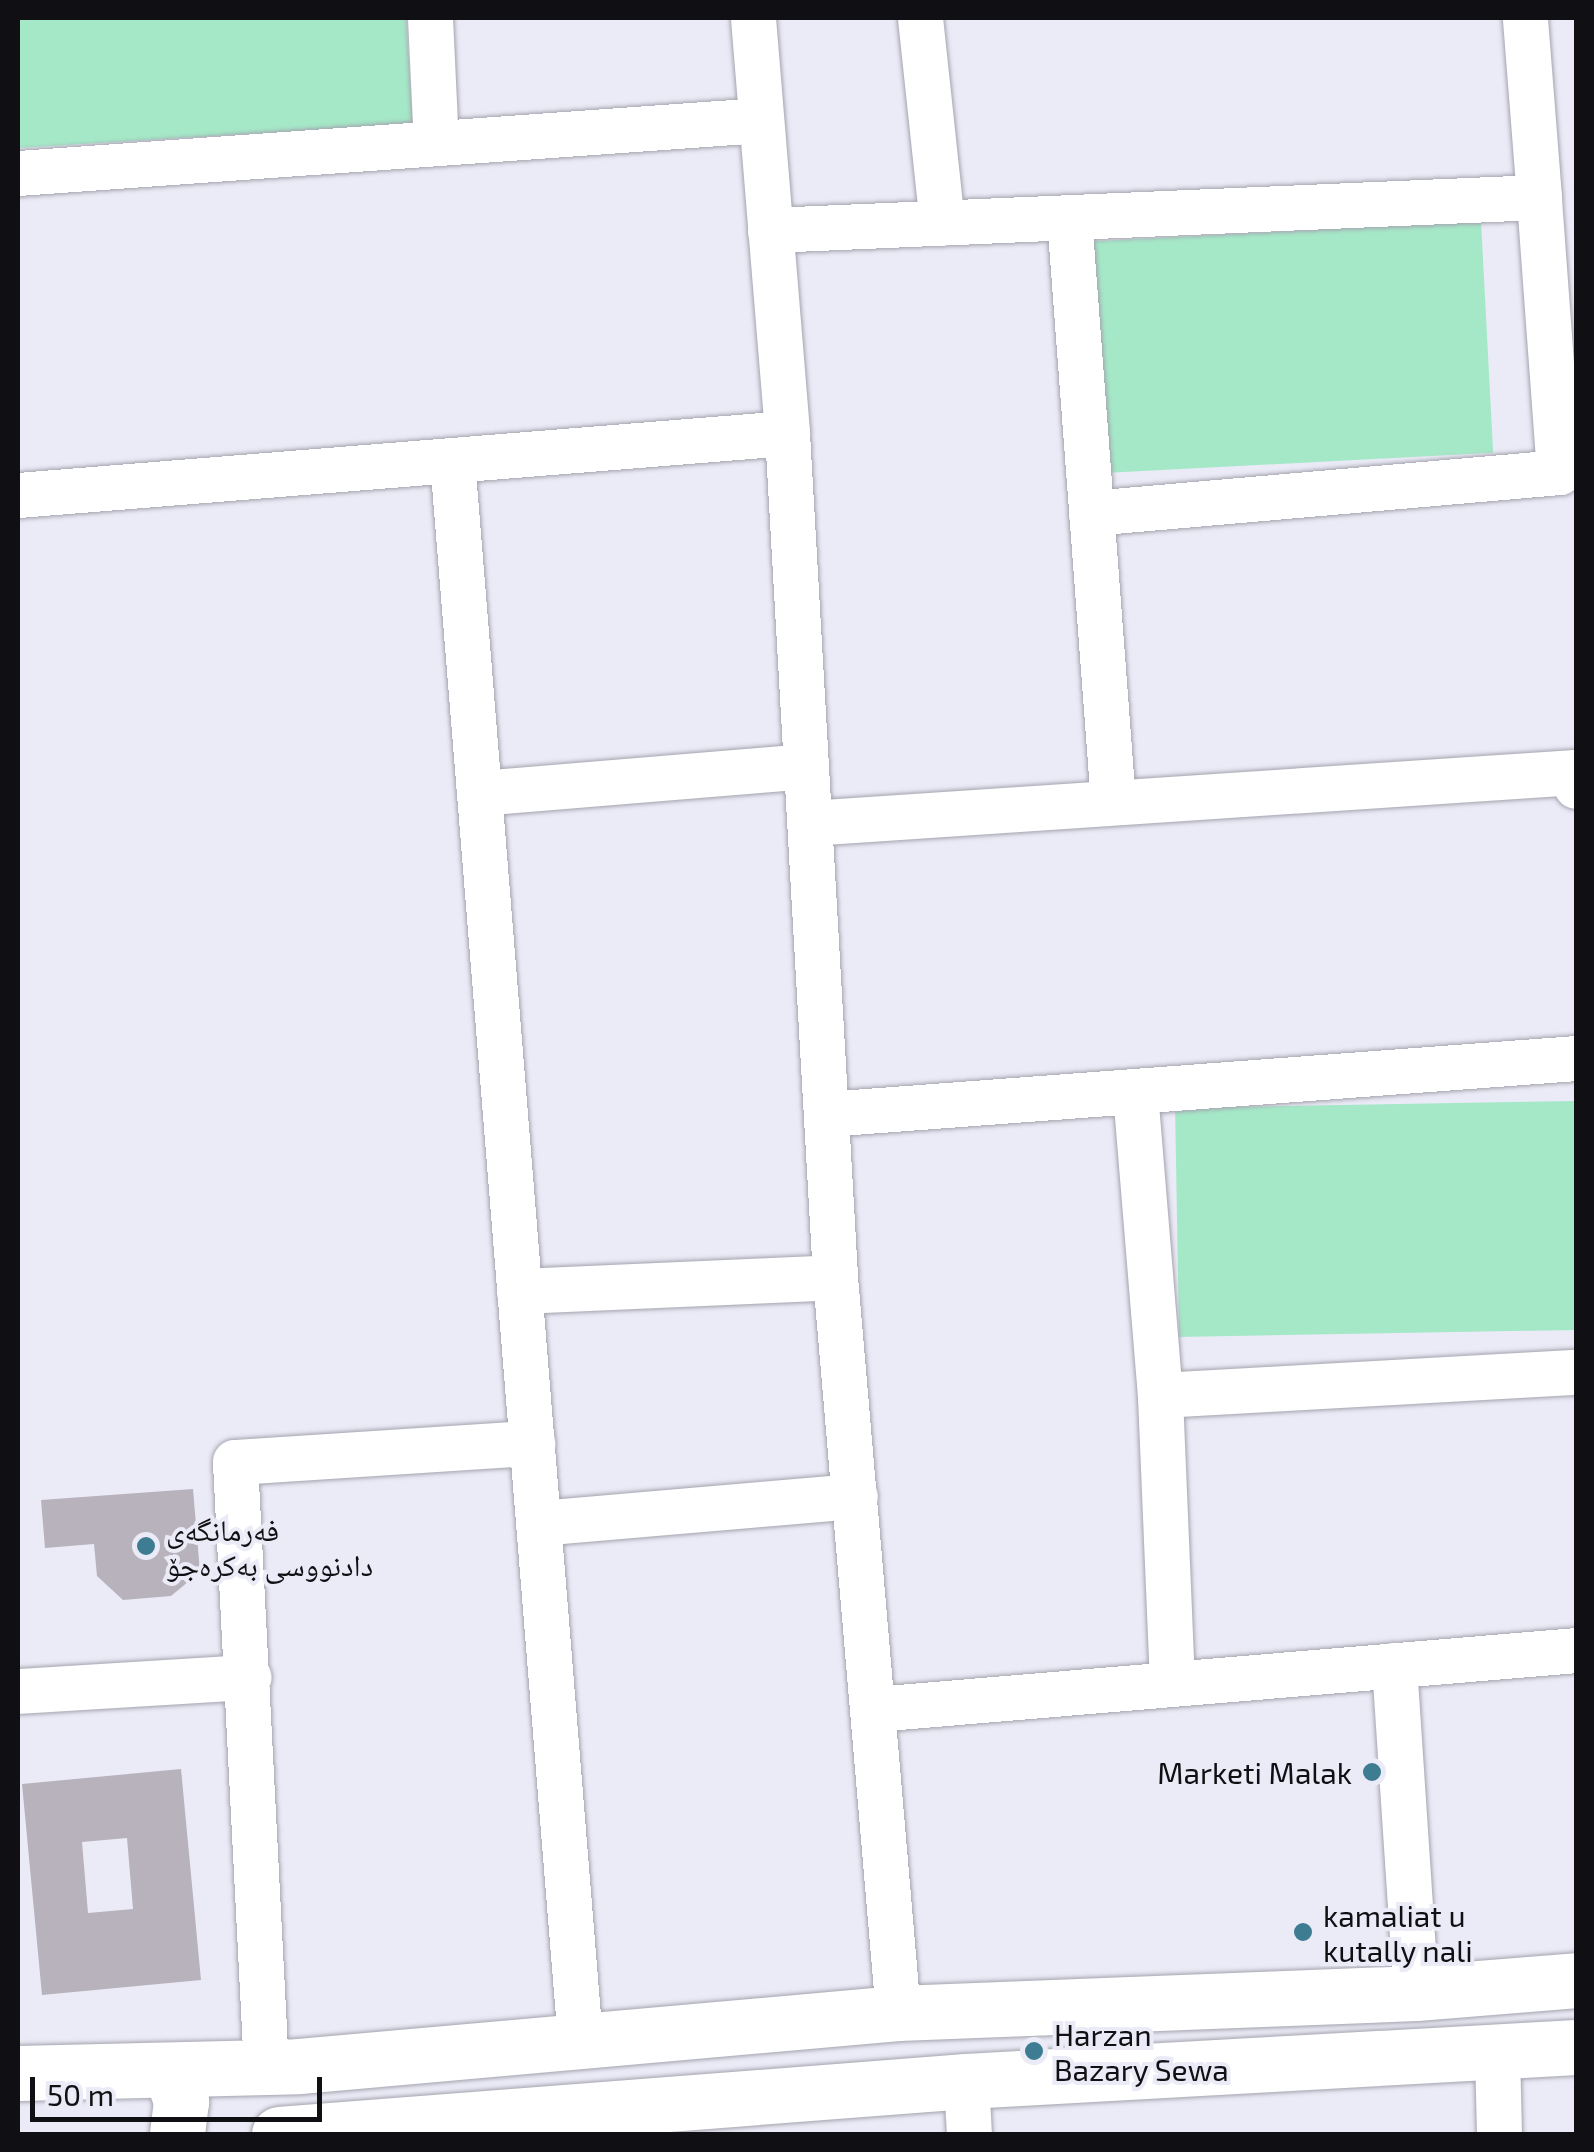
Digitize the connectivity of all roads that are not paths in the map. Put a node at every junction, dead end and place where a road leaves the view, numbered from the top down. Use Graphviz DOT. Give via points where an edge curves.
graph roads {
  1 [pos="430,18"];
  2 [pos="753,18"];
  3 [pos="920,18"];
  4 [pos="1526,18"];
  5 [pos="761,120"];
  6 [pos="436,143"];
  7 [pos="18,173"];
  8 [pos="1539,196"];
  9 [pos="1069,218"];
  10 [pos="942,222"];
  11 [pos="770,230"];
  12 [pos="787,433"];
  13 [pos="452,460"];
  14 [pos="1568,471"];
  15 [pos="18,496"];
  16 [pos="1091,513"];
  17 [pos="806,766"];
  18 [pos="1576,772"];
  19 [pos="1576,786"];
  20 [pos="479,793"];
  21 [pos="1113,802"];
  22 [pos="809,822"];
  23 [pos="1576,1058"];
  24 [pos="1135,1092"];
  25 [pos="826,1114"];
  26 [pos="835,1277"];
  27 [pos="519,1291"];
  28 [pos="1576,1372"];
  29 [pos="1160,1395"];
  30 [pos="532,1443"];
  31 [pos="856,1496"];
  32 [pos="538,1523"];
  33 [pos="1576,1650"];
  34 [pos="1394,1665"];
  35 [pos="249,1677"];
  36 [pos="1172,1683"];
  37 [pos="18,1691"];
  38 [pos="875,1709"];
  39 [pos="1576,1980"];
  40 [pos="1416,1993"];
  41 [pos="898,2013"];
  42 [pos="580,2039"];
  43 [pos="1576,2047"];
  44 [pos="1497,2052"];
  45 [pos="282,2066"];
  46 [pos="18,2073"];
  47 [pos="170,2073"];
  48 [pos="966,2081"];
  49 [pos="292,2133"];
  50 [pos="177,2134"];
  51 [pos="970,2134"];
  52 [pos="1499,2134"];
  1 -- 6 [label="street"];
  2 -- 5 [label="street"];
  3 -- 10 [label="street"];
  4 -- 8 [label="street"];
  5 -- 6 [label="street"];
  5 -- 11 [label="street"];
  6 -- 7 [label="street"];
  8 -- 9 [label="street"];
  8 -- 14 [label="street"];
  9 -- 10 [label="street"];
  9 -- 16 [label="street"];
  10 -- 11 [label="street"];
  11 -- 12 [label="street"];
  12 -- 13 [label="street"];
  12 -- 17 [label="street"];
  13 -- 15 [label="street"];
  13 -- 20 [label="street"];
  14 -- 16 [label="street"];
  16 -- 21 [label="street"];
  17 -- 20 [label="street"];
  17 -- 22 [label="street"];
  18 -- 19 [label="street"];
  18 -- 21 [label="street"];
  20 -- 27 [label="street"];
  21 -- 22 [label="street"];
  22 -- 25 [label="street"];
  23 -- 24 [label="street"];
  24 -- 25 [label="street"];
  24 -- 29 [label="street"];
  25 -- 26 [label="street"];
  26 -- 27 [label="street"];
  26 -- 31 [label="street"];
  27 -- 30 [label="street"];
  28 -- 29 [label="street"];
  29 -- 36 [label="street"];
  30 -- 32 [label="street"];
  30 -- 35 [label="street" via="236,1462"];
  31 -- 32 [label="street"];
  31 -- 38 [label="street"];
  32 -- 42 [label="street"];
  33 -- 34 [label="street"];
  34 -- 36 [label="street"];
  34 -- 40 [label="street"];
  35 -- 37 [label="street"];
  35 -- 45 [label="street"];
  36 -- 38 [label="street"];
  38 -- 41 [label="street"];
  39 -- 40 [label="main road"];
  40 -- 41 [label="main road"];
  41 -- 42 [label="main road"];
  42 -- 45 [label="main road"];
  43 -- 44 [label="main road"];
  44 -- 48 [label="main road"];
  44 -- 52 [label="street"];
  45 -- 47 [label="main road"];
  45 -- 49 [label="main road" via="293,2098"];
  46 -- 47 [label="main road"];
  47 -- 50 [label="main road" via="181,2101"];
  48 -- 49 [label="main road"];
  48 -- 51 [label="street"];
}
